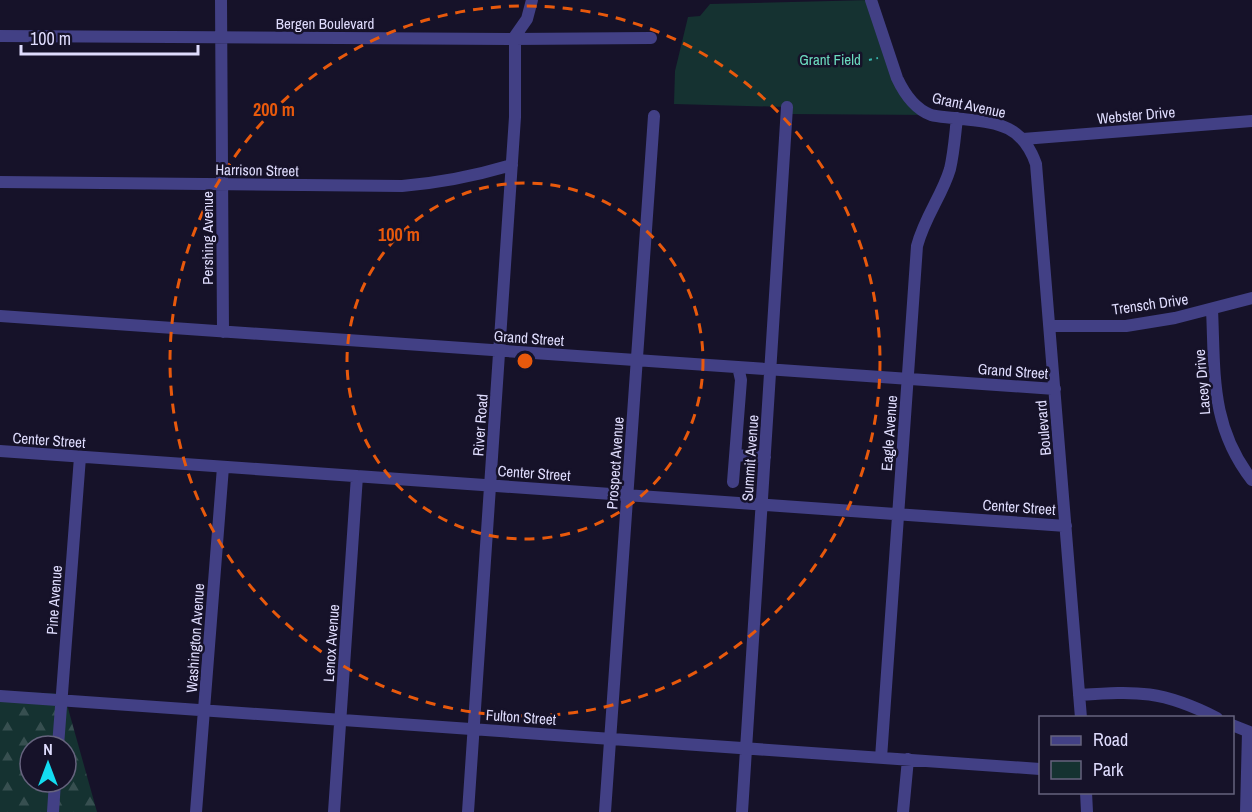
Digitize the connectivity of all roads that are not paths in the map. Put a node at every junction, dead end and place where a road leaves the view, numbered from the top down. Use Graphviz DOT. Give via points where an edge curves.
graph roads {
  1 [pos="221,0"];
  2 [pos="532,0"];
  3 [pos="871,0"];
  4 [pos="0,36"];
  5 [pos="220,38"];
  6 [pos="651,38"];
  7 [pos="513,39"];
  8 [pos="787,107"];
  9 [pos="654,117"];
  10 [pos="957,118"];
  11 [pos="1252,121"];
  12 [pos="1023,139"];
  13 [pos="512,165"];
  14 [pos="0,182"];
  15 [pos="222,184"];
  16 [pos="1252,298"];
  17 [pos="1212,309"];
  18 [pos="0,316"];
  19 [pos="1050,326"];
  20 [pos="223,332"];
  21 [pos="500,351"];
  22 [pos="637,360"];
  23 [pos="738,368"];
  24 [pos="772,370"];
  25 [pos="908,379"];
  26 [pos="1055,389"];
  27 [pos="0,451"];
  28 [pos="736,455"];
  29 [pos="81,457"];
  30 [pos="765,457"];
  31 [pos="223,467"];
  32 [pos="357,476"];
  33 [pos="1252,480"];
  34 [pos="733,482"];
  35 [pos="491,486"];
  36 [pos="627,495"];
  37 [pos="762,504"];
  38 [pos="898,514"];
  39 [pos="1066,526"];
  40 [pos="1079,695"];
  41 [pos="0,696"];
  42 [pos="62,700"];
  43 [pos="204,710"];
  44 [pos="1081,716"];
  45 [pos="1214,716"];
  46 [pos="341,720"];
  47 [pos="1234,725"];
  48 [pos="474,729"];
  49 [pos="1250,733"];
  50 [pos="59,734"];
  51 [pos="610,739"];
  52 [pos="745,748"];
  53 [pos="882,758"];
  54 [pos="908,759"];
  55 [pos="1039,769"];
  56 [pos="54,794"];
  57 [pos="1086,794"];
  58 [pos="53,812"];
  59 [pos="196,812"];
  60 [pos="334,812"];
  61 [pos="468,812"];
  62 [pos="604,812"];
  63 [pos="742,812"];
  64 [pos="903,812"];
  65 [pos="1087,812"];
  66 [pos="1246,812"];
  1 -- 5 [label="street, Pershing Avenue"];
  2 -- 7 [label="street" via="527,19"];
  3 -- 10 [label="street, Grant Avenue" via="903,90 911,101 932,115"];
  4 -- 5 [label="street, Bergen Boulevard"];
  5 -- 7 [label="street, Bergen Boulevard"];
  5 -- 15 [label="street, Pershing Avenue"];
  6 -- 7 [label="street, Bergen Boulevard"];
  7 -- 13 [label="street, River Road"];
  8 -- 24 [label="street, Summit Avenue"];
  9 -- 22 [label="street, Prospect Avenue"];
  10 -- 12 [label="street, Grant Avenue" via="996,123"];
  10 -- 25 [label="street, Eagle Avenue" via="949,170 917,246"];
  11 -- 12 [label="street, Webster Drive"];
  12 -- 19 [label="street, Boulevard" via="1036,164"];
  13 -- 15 [label="street, Harrison Street" via="468,178 402,186"];
  13 -- 21 [label="street, River Road"];
  14 -- 15 [label="street, Harrison Street"];
  15 -- 20 [label="street, Pershing Avenue"];
  16 -- 17 [label="street, Trensch Drive"];
  17 -- 19 [label="street, Trensch Drive" via="1126,326"];
  17 -- 33 [label="street, Lacey Drive" via="1219,413 1230,447"];
  18 -- 20 [label="street, Grand Street"];
  19 -- 26 [label="street, Boulevard"];
  20 -- 21 [label="street, Grand Street"];
  21 -- 22 [label="street, Grand Street"];
  21 -- 35 [label="street, River Road"];
  22 -- 23 [label="street, Grand Street"];
  22 -- 36 [label="street, Prospect Avenue"];
  23 -- 24 [label="street, Grand Street"];
  23 -- 28 [label="street" via="741,380"];
  24 -- 25 [label="street, Grand Street"];
  24 -- 30 [label="street, Summit Avenue"];
  25 -- 26 [label="street, Grand Street"];
  25 -- 38 [label="street, Eagle Avenue"];
  26 -- 39 [label="street, Boulevard"];
  27 -- 29 [label="street, Center Street"];
  28 -- 30 [label="street"];
  28 -- 34 [label="street"];
  29 -- 31 [label="street, Center Street"];
  29 -- 42 [label="street, Pine Avenue"];
  30 -- 37 [label="street, Summit Avenue"];
  31 -- 32 [label="street, Center Street"];
  31 -- 43 [label="street, Washington Avenue"];
  32 -- 35 [label="street, Center Street"];
  32 -- 46 [label="street, Lenox Avenue"];
  35 -- 36 [label="street, Center Street"];
  35 -- 48 [label="street, River Road"];
  36 -- 37 [label="street, Center Street"];
  36 -- 51 [label="street, Prospect Avenue"];
  37 -- 38 [label="street, Center Street"];
  37 -- 52 [label="street, Summit Avenue"];
  38 -- 39 [label="street, Center Street"];
  38 -- 53 [label="street, Eagle Avenue"];
  39 -- 40 [label="street, Boulevard"];
  40 -- 44 [label="street, Boulevard"];
  40 -- 45 [label="street" via="1148,693 1189,703"];
  41 -- 42 [label="street, Fulton Street"];
  42 -- 43 [label="street, Fulton Street"];
  42 -- 50 [label="street, Pine Avenue"];
  43 -- 46 [label="street, Fulton Street"];
  43 -- 59 [label="street, Washington Avenue"];
  46 -- 48 [label="street, Fulton Street"];
  46 -- 60 [label="street, Lenox Avenue"];
  47 -- 49 [label="street"];
  48 -- 51 [label="street, Fulton Street"];
  48 -- 61 [label="street, River Road"];
  49 -- 66 [label="street"];
  51 -- 52 [label="street, Fulton Street"];
  51 -- 62 [label="street, Prospect Avenue"];
  52 -- 53 [label="street, Fulton Street"];
  52 -- 63 [label="street, Summit Avenue"];
  53 -- 54 [label="street, Fulton Street"];
  54 -- 55 [label="street, Fulton Street"];
  54 -- 64 [label="street"];
  56 -- 58 [label="street"];
  57 -- 65 [label="street"];
}
